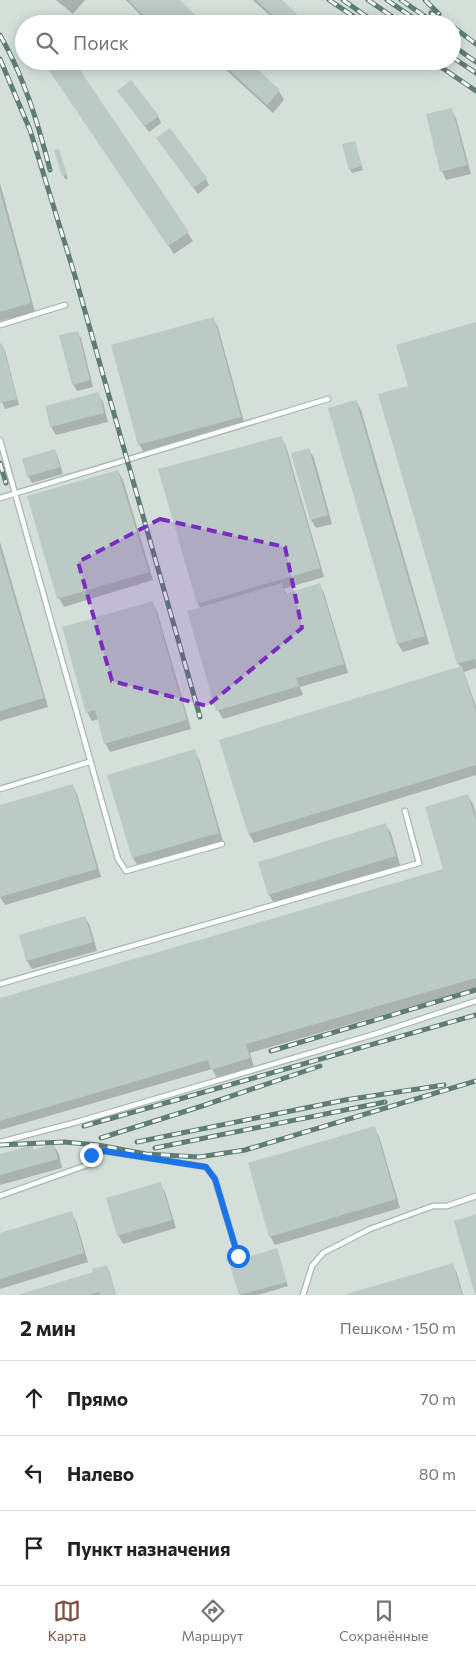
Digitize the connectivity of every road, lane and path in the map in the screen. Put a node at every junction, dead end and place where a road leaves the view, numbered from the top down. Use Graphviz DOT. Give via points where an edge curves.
graph roads {
  1 [pos="65,305"];
  2 [pos="0,324"];
  3 [pos="328,399"];
  4 [pos="0,440"];
  5 [pos="15,493"];
  6 [pos="0,498"];
  7 [pos="89,762"];
  8 [pos="0,789"];
  9 [pos="405,811"];
  10 [pos="222,844"];
  11 [pos="0,984"];
  12 [pos="476,1000"];
  13 [pos="0,1142"];
  14 [pos="0,1196"];
  15 [pos="476,1196"];
  16 [pos="238,1256"];
  17 [pos="303,1295"];
  1 -- 2 [label="lane"];
  3 -- 5 [label="lane"];
  4 -- 5 [label="lane"];
  5 -- 6 [label="lane"];
  5 -- 7 [label="lane"];
  7 -- 8 [label="lane"];
  7 -- 10 [label="lane" via="118,859 126,871"];
  9 -- 11 [label="lane" via="419,863"];
  12 -- 13 [label="lane" via="375,1034"];
  14 -- 16 [label="lane" via="87,1165 91,1155 104,1151 206,1167 215,1179"];
  15 -- 17 [label="lane" via="448,1206 433,1206 370,1228 323,1253 312,1266"];
}
